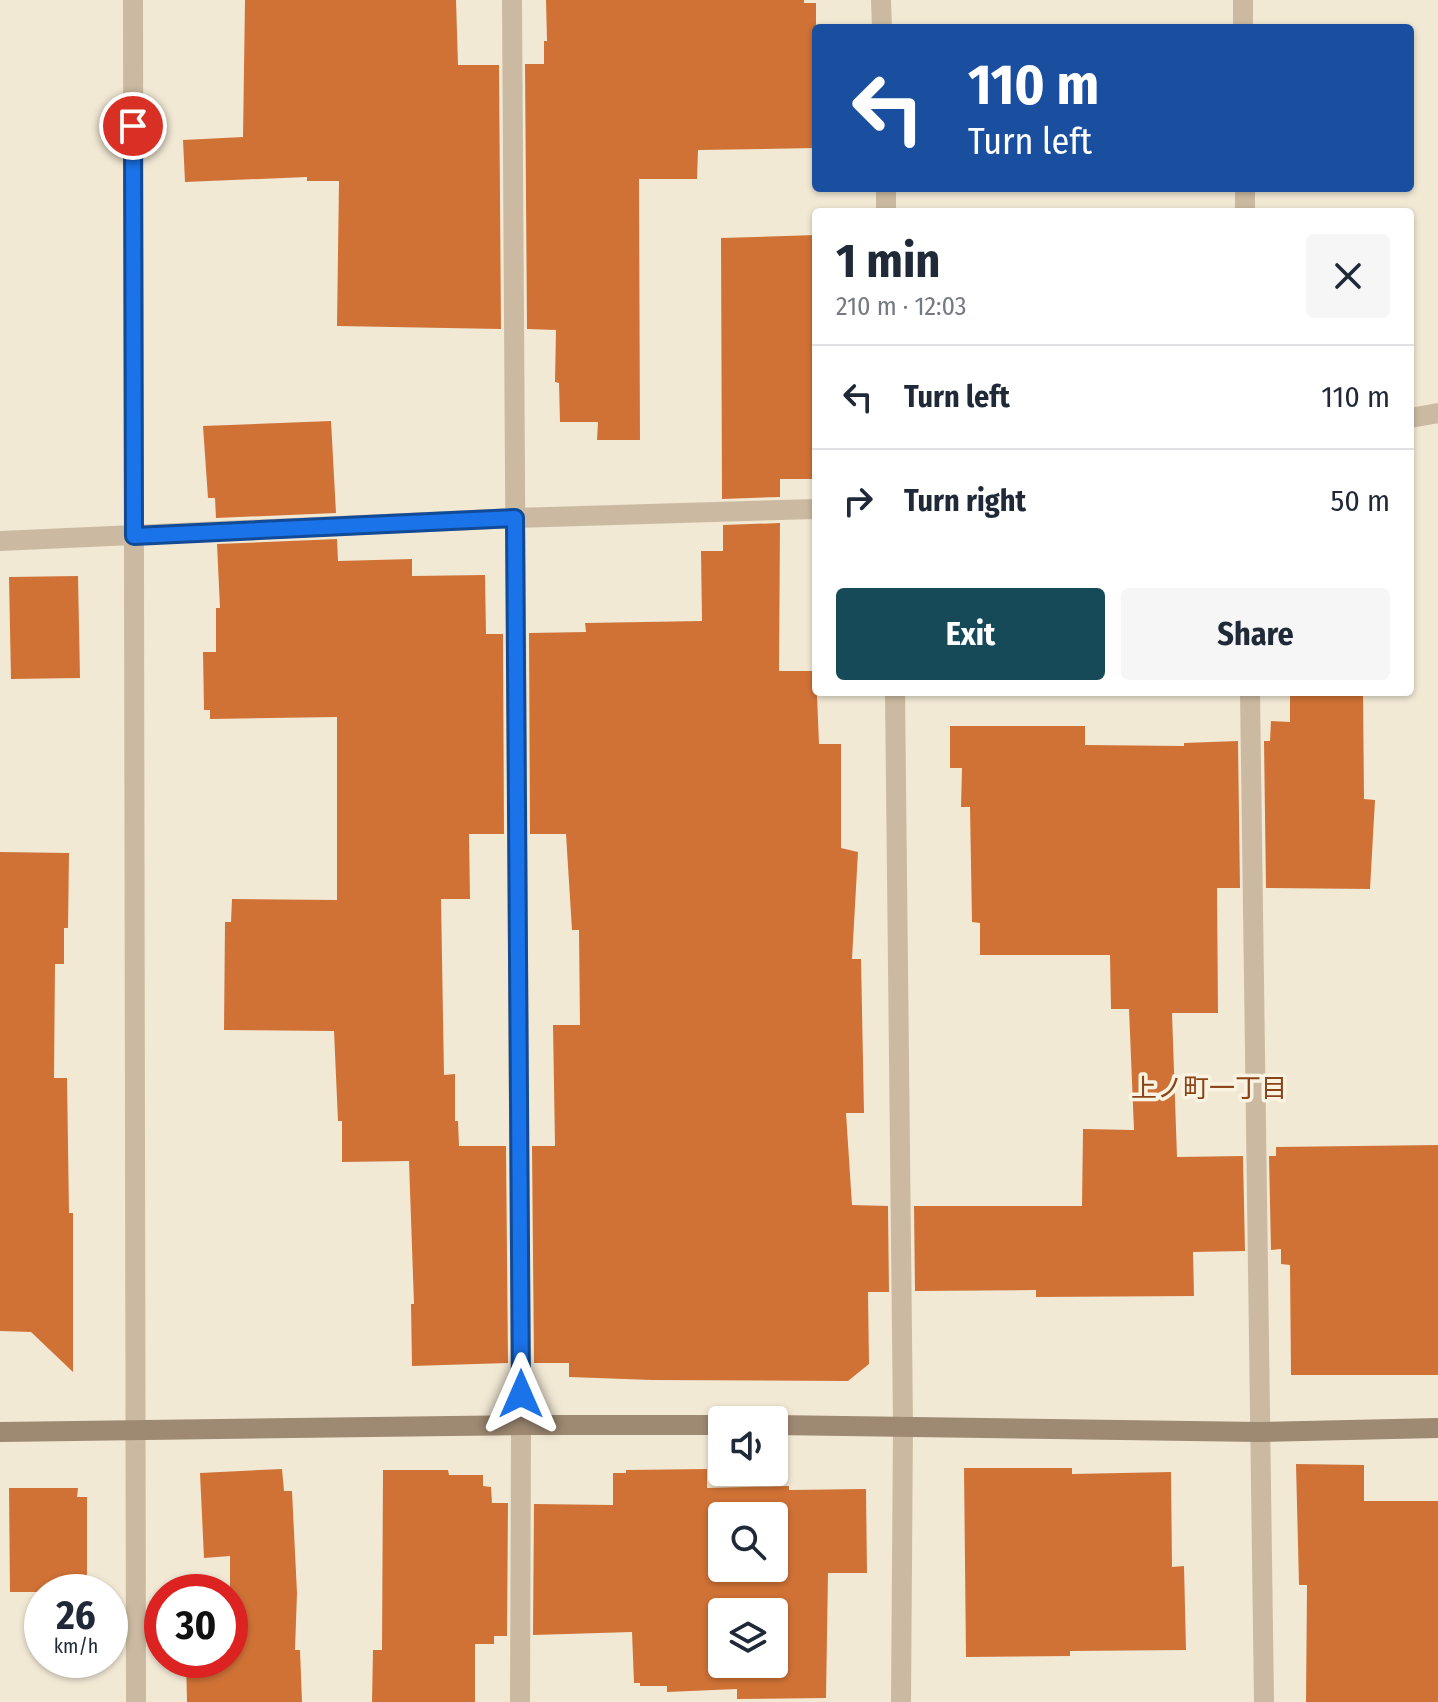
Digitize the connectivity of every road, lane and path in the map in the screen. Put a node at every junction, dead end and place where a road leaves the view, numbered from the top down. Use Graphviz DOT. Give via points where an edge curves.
graph roads {
  1 [pos="133,0"];
  2 [pos="512,0"];
  3 [pos="881,0"];
  4 [pos="1243,0"];
  5 [pos="882,24"];
  6 [pos="1243,24"];
  7 [pos="1438,413"];
  8 [pos="1414,417"];
  9 [pos="812,509"];
  10 [pos="515,518"];
  11 [pos="134,536"];
  12 [pos="0,541"];
  13 [pos="895,696"];
  14 [pos="1250,696"];
  15 [pos="521,1425"];
  16 [pos="708,1425"];
  17 [pos="788,1425"];
  18 [pos="903,1425"];
  19 [pos="1438,1428"];
  20 [pos="0,1432"];
  21 [pos="136,1432"];
  22 [pos="1260,1432"];
  23 [pos="136,1702"];
  24 [pos="520,1702"];
  25 [pos="901,1702"];
  26 [pos="1264,1702"];
  1 -- 11 [label="street"];
  2 -- 10 [label="street"];
  3 -- 5 [label="street"];
  4 -- 6 [label="street"];
  7 -- 8 [label="street"];
  9 -- 10 [label="street"];
  10 -- 11 [label="street"];
  10 -- 15 [label="street"];
  11 -- 12 [label="street"];
  11 -- 21 [label="street"];
  13 -- 18 [label="street"];
  14 -- 22 [label="street"];
  15 -- 16 [label="street"];
  15 -- 21 [label="street"];
  15 -- 24 [label="street"];
  17 -- 18 [label="street"];
  18 -- 22 [label="street"];
  18 -- 25 [label="street"];
  19 -- 22 [label="street"];
  20 -- 21 [label="street"];
  21 -- 23 [label="street"];
  22 -- 26 [label="street"];
}
